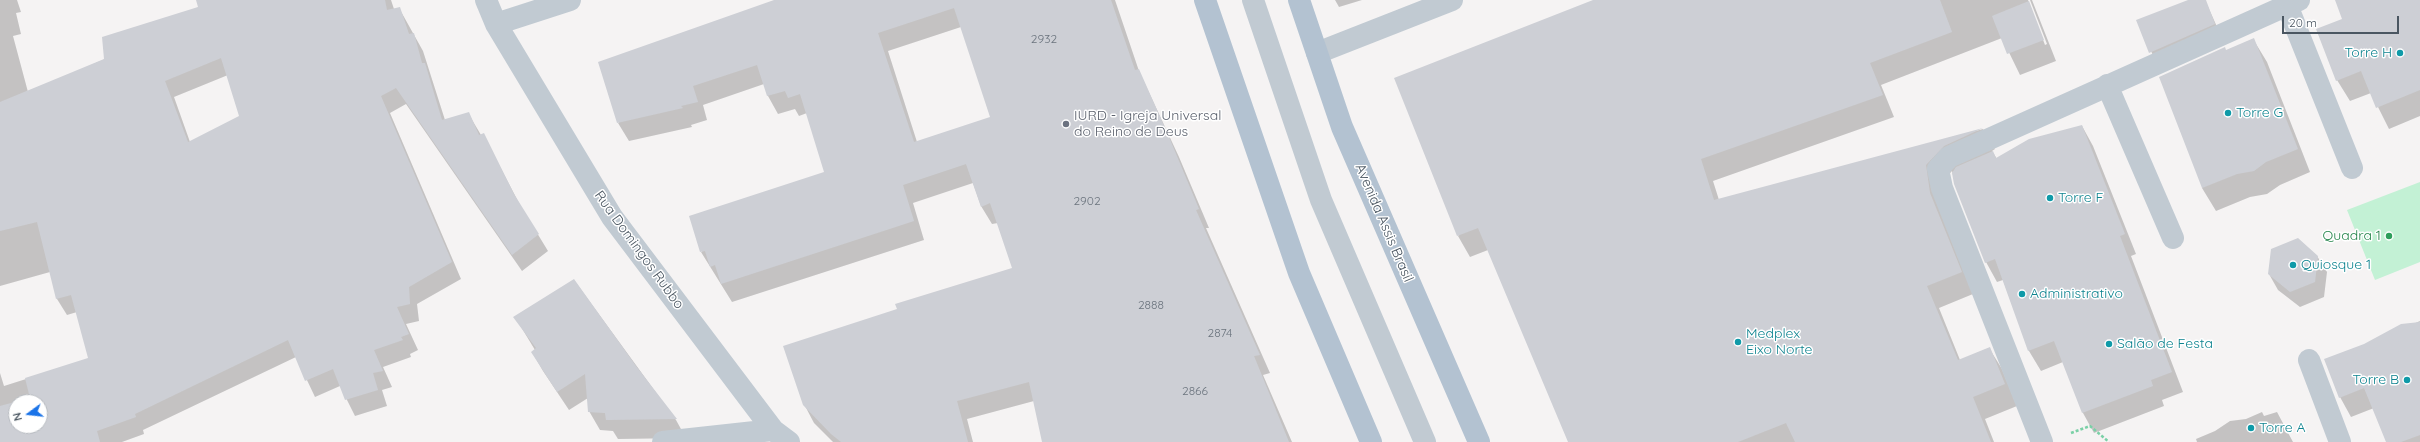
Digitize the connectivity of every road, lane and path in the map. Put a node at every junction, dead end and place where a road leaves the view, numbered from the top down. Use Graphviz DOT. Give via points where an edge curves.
graph roads {
  1 [pos="486,0"];
  2 [pos="570,0"];
  3 [pos="1205,0"];
  4 [pos="1253,0"];
  5 [pos="1299,0"];
  6 [pos="1452,0"];
  7 [pos="2293,3"];
  8 [pos="496,24"];
  9 [pos="1317,53"];
  10 [pos="2107,85"];
  11 [pos="2352,168"];
  12 [pos="2173,238"];
  13 [pos="2309,360"];
  14 [pos="2064,435"];
  15 [pos="778,438"];
  16 [pos="663,442"];
  17 [pos="1371,442"];
  18 [pos="1425,442"];
  19 [pos="1479,442"];
  20 [pos="2042,442"];
  21 [pos="2109,442"];
  22 [pos="2340,442"];
  1 -- 8 [label="street, Rua Domingos Rubbo"];
  2 -- 8 [label="street"];
  3 -- 17 [label="main road" via="1299,273"];
  4 -- 18 [label="street" via="1321,200"];
  5 -- 9 [label="main road, Avenida Assis Brasil"];
  6 -- 9 [label="street"];
  7 -- 10 [label="street"];
  7 -- 11 [label="street"];
  8 -- 15 [label="street, Rua Domingos Rubbo" via="612,217"];
  9 -- 19 [label="main road, Avenida Assis Brasil" via="1342,127"];
  10 -- 12 [label="street"];
  10 -- 20 [label="street" via="1949,157 1938,169 1942,188"];
  13 -- 22 [label="street"];
  14 -- 21 [label="path" via="2090,426"];
  15 -- 16 [label="street"];
}
